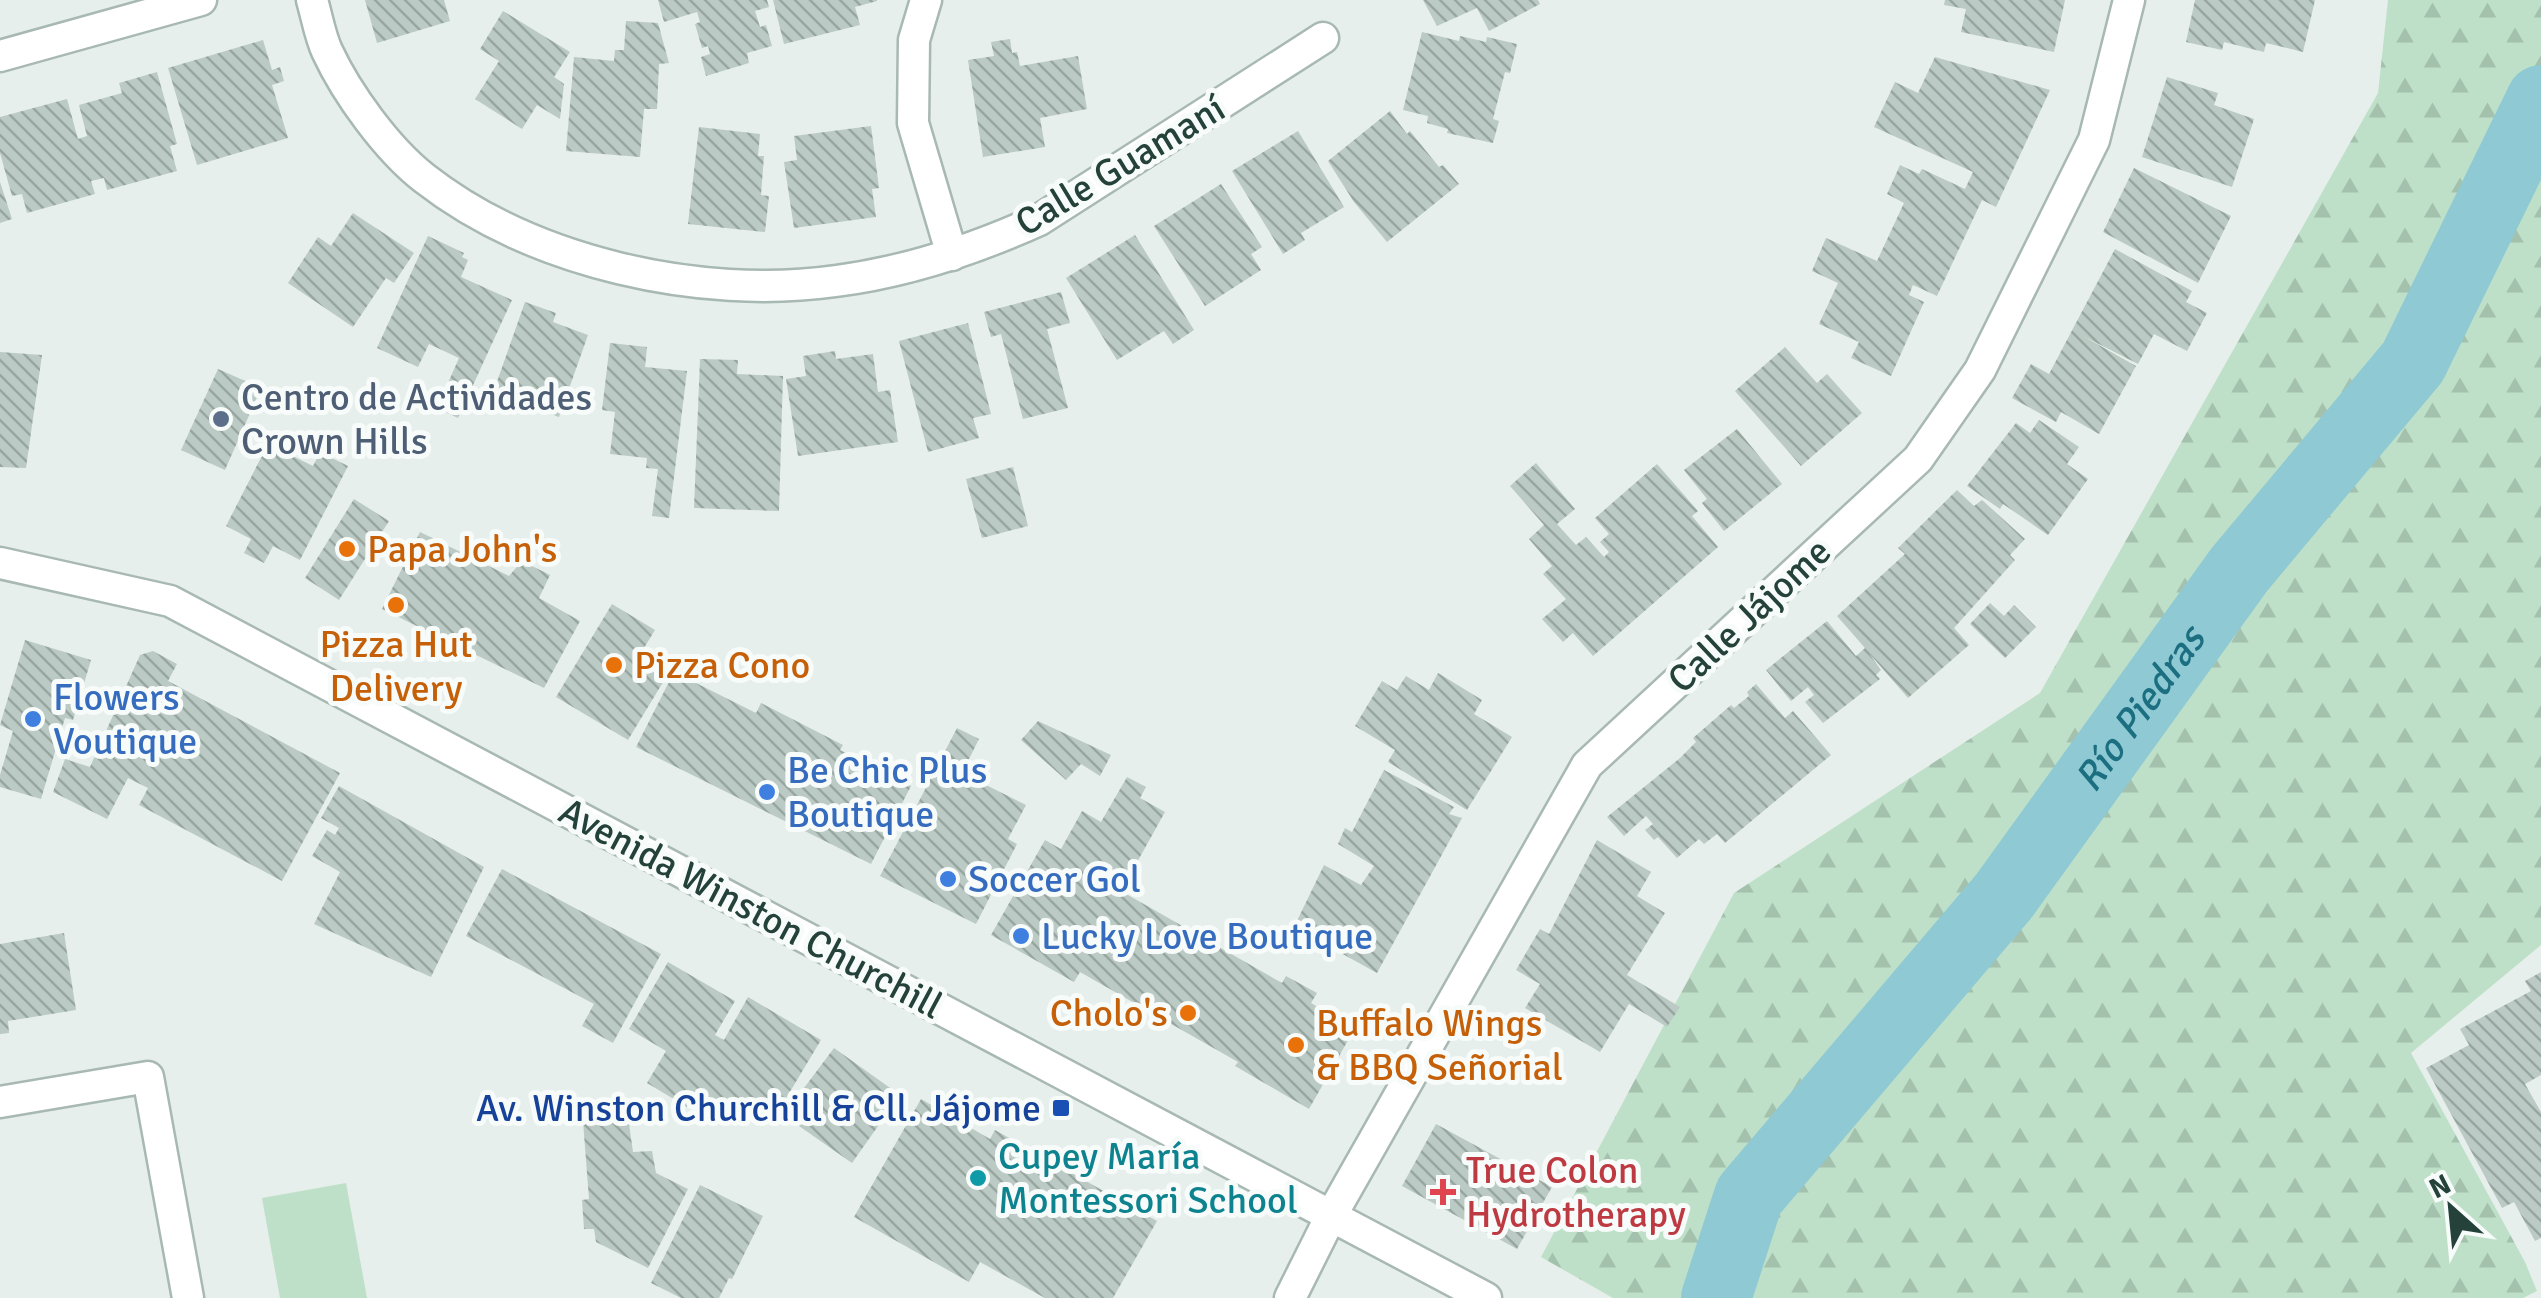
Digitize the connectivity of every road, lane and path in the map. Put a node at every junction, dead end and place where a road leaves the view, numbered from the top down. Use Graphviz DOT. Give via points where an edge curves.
graph roads {
  1 [pos="201,0"];
  2 [pos="312,0"];
  3 [pos="926,0"];
  4 [pos="2128,0"];
  5 [pos="1323,38"];
  6 [pos="0,56"];
  7 [pos="952,255"];
  8 [pos="0,563"];
  9 [pos="0,1102"];
  10 [pos="1330,1216"];
  11 [pos="188,1298"];
  12 [pos="1290,1298"];
  13 [pos="1486,1298"];
  1 -- 6 [label="street"];
  2 -- 7 [label="street, Calle Guamaní" via="326,50 374,126 410,164 497,223 552,247 633,272 741,286 836,282"];
  3 -- 7 [label="street" via="914,40 913,123"];
  4 -- 10 [label="street, Calle Jájome" via="2094,140 1980,370 1918,460 1587,764"];
  5 -- 7 [label="street, Calle Guamaní" via="1039,220"];
  8 -- 10 [label="street, Avenida Winston Churchill" via="170,600"];
  9 -- 11 [label="street" via="148,1078"];
  10 -- 12 [label="street, Calle Jájome"];
  10 -- 13 [label="street, Avenida Winston Churchill"];
}
